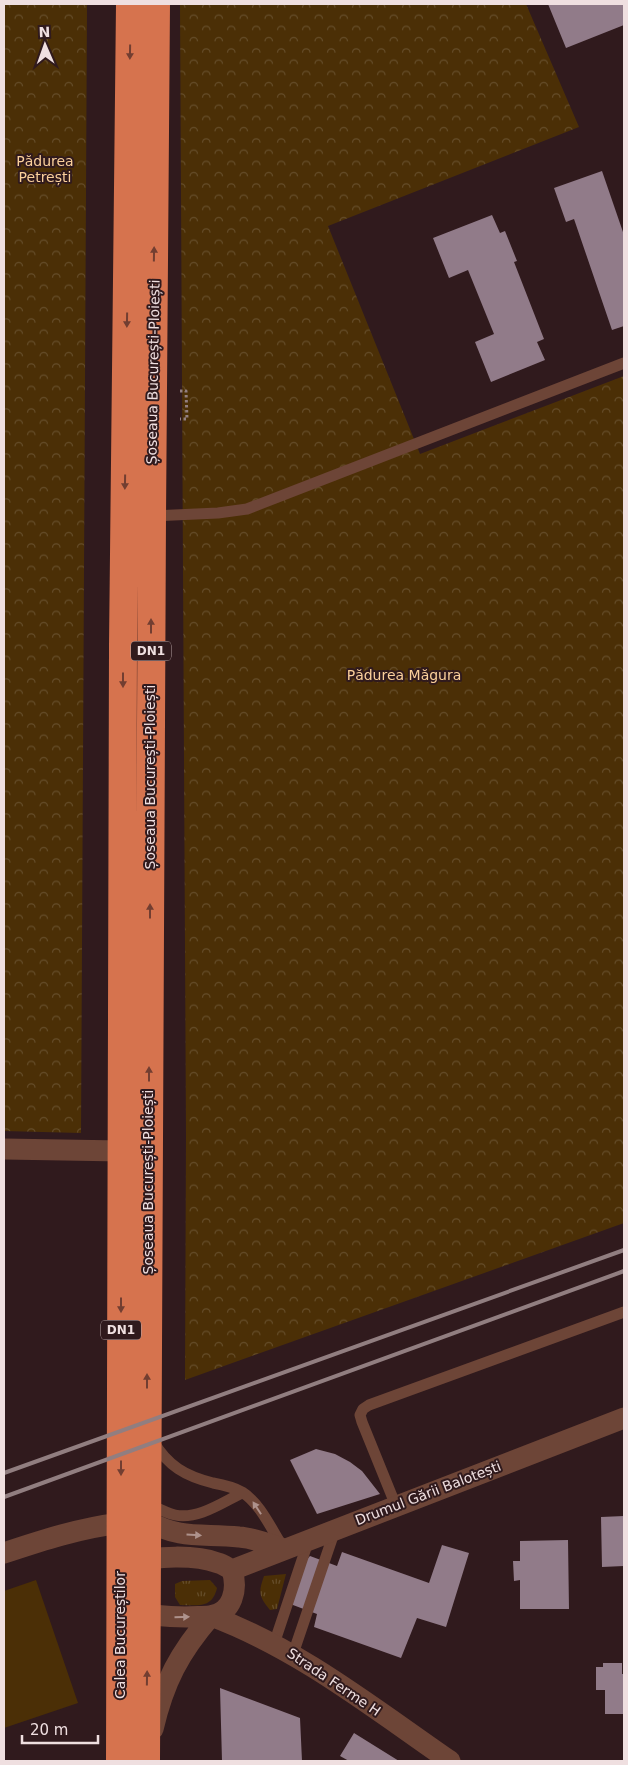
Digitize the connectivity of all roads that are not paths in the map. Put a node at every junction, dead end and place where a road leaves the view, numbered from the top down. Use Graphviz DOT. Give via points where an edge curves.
graph roads {
  1 [pos="130,4"];
  2 [pos="156,4"];
  3 [pos="624,363"];
  4 [pos="125,516"];
  5 [pos="152,516"];
  6 [pos="4,1149"];
  7 [pos="122,1151"];
  8 [pos="148,1297"];
  9 [pos="624,1312"];
  10 [pos="624,1418"];
  11 [pos="147,1430"];
  12 [pos="242,1493"];
  13 [pos="396,1506"];
  14 [pos="148,1512"];
  15 [pos="121,1516"];
  16 [pos="336,1529"];
  17 [pos="309,1539"];
  18 [pos="284,1549"];
  19 [pos="4,1553"];
  20 [pos="148,1560"];
  21 [pos="232,1570"];
  22 [pos="120,1572"];
  23 [pos="120,1604"];
  24 [pos="148,1615"];
  25 [pos="211,1616"];
  26 [pos="274,1644"];
  27 [pos="293,1654"];
  28 [pos="120,1761"];
  29 [pos="146,1761"];
  30 [pos="450,1761"];
  1 -- 4 [label="highway, Șoseaua București-Ploiești / DN1, one-way"];
  5 -- 2 [label="highway, Șoseaua București-Ploiești / DN1, one-way"];
  3 -- 5 [label="lane" via="247,509"];
  4 -- 5 [label="highway"];
  4 -- 7 [label="highway, Șoseaua București-Ploiești / DN1, one-way"];
  8 -- 5 [label="highway, Șoseaua București-Ploiești / DN1, one-way"];
  6 -- 7 [label="street"];
  7 -- 8 [label="highway" via="134,1171 135,1285"];
  7 -- 15 [label="highway, Șoseaua București-Ploiești / DN1, one-way"];
  11 -- 8 [label="highway, Șoseaua București-Ploiești / DN1, one-way"];
  9 -- 13 [label="lane" via="369,1404 363,1409 360,1415 362,1422"];
  10 -- 13 [label="street, Drumul Gării Balotești"];
  11 -- 12 [label="lane" via="172,1466 186,1475 230,1486"];
  11 -- 14 [label="highway, Șoseaua București-Ploiești / DN1"];
  12 -- 14 [label="lane" via="188,1516"];
  18 -- 12 [label="lane, one-way" via="253,1500"];
  13 -- 16 [label="street, Drumul Gării Balotești"];
  14 -- 18 [label="street, one-way" via="159,1528 181,1534 251,1538"];
  14 -- 20 [label="highway, Calea Bucureștilor / DN1"];
  15 -- 19 [label="street"];
  15 -- 22 [label="highway, Calea Bucureștilor / DN1"];
  16 -- 17 [label="street, Drumul Gării Balotești"];
  16 -- 27 [label="lane"];
  17 -- 18 [label="street, Drumul Gării Balotești"];
  17 -- 26 [label="lane"];
  18 -- 21 [label="street, Drumul Gării Balotești"];
  20 -- 21 [label="street" via="200,1559"];
  20 -- 22 [label="street"];
  20 -- 24 [label="highway, Calea Bucureștilor / DN1"];
  21 -- 25 [label="street" via="235,1589 232,1598 220,1613"];
  22 -- 23 [label="highway, Calea Bucureștilor / DN1"];
  23 -- 24 [label="street"];
  23 -- 28 [label="highway, Calea Bucureștilor / DN1"];
  24 -- 25 [label="street, one-way"];
  29 -- 24 [label="highway, Calea Bucureștilor / DN1, one-way"];
  25 -- 26 [label="street, Strada Ferme H"];
  25 -- 29 [label="street" via="184,1651 165,1687"];
  26 -- 27 [label="street, Strada Ferme H"];
  27 -- 30 [label="street, Strada Ferme H"];
}
